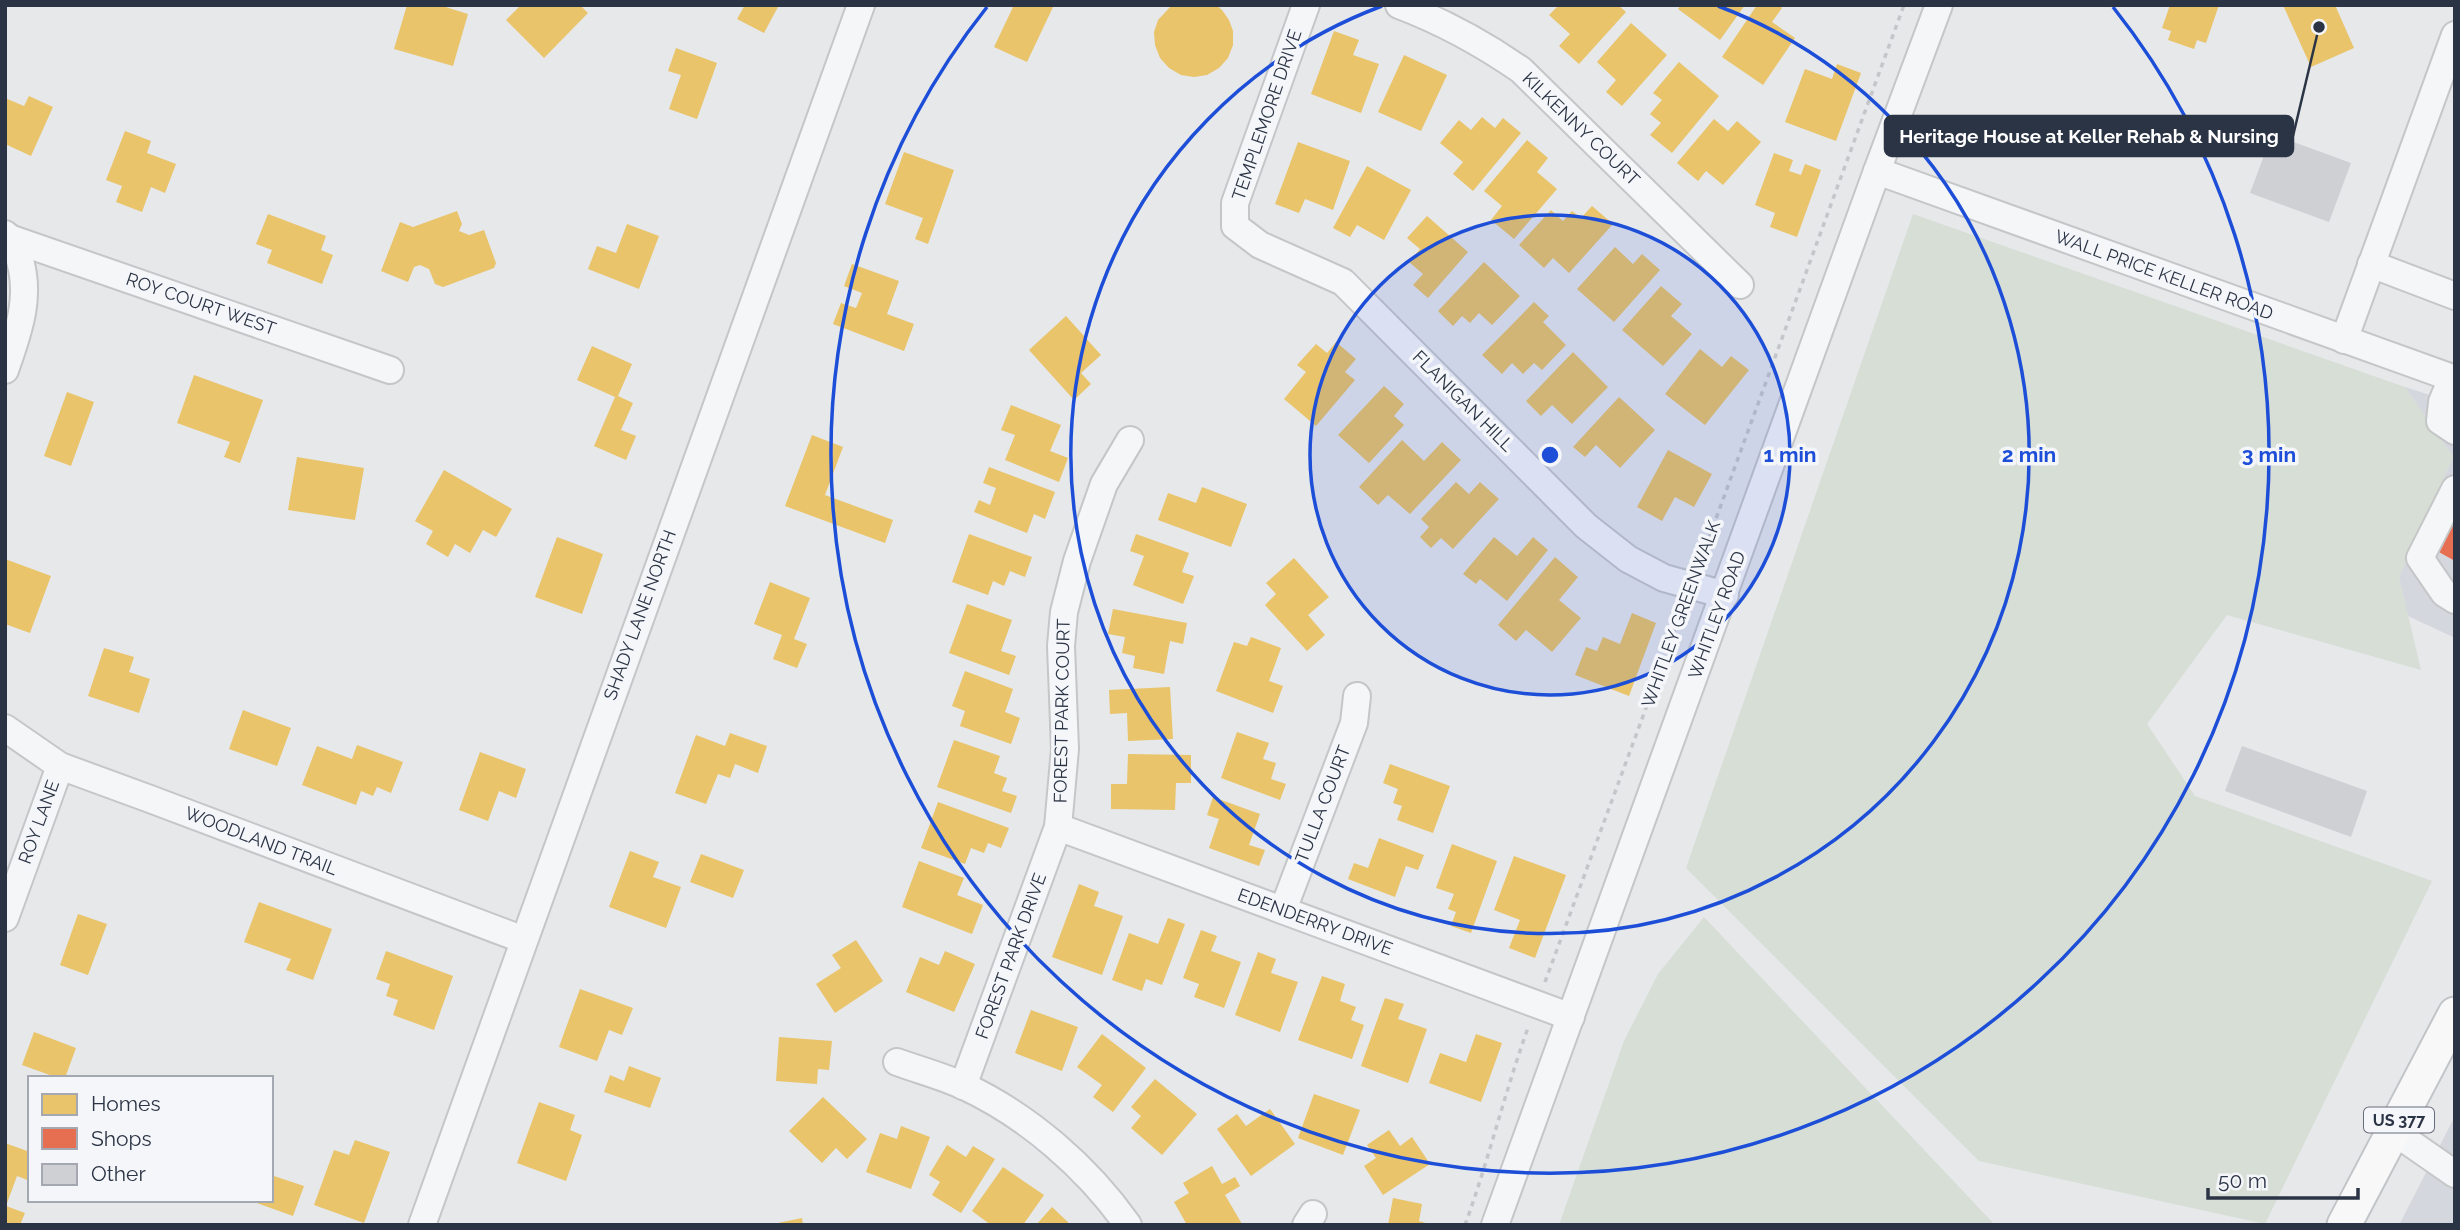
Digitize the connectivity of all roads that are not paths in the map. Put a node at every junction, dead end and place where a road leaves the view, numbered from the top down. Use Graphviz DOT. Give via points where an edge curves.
graph roads {
  1 [pos="861,5"];
  2 [pos="1306,5"];
  3 [pos="1399,5"];
  4 [pos="1939,5"];
  5 [pos="2455,35"];
  6 [pos="1877,171"];
  7 [pos="1235,226"];
  8 [pos="8,236"];
  9 [pos="2371,264"];
  10 [pos="1740,285"];
  11 [pos="2455,296"];
  12 [pos="2344,340"];
  13 [pos="5,370"];
  14 [pos="390,370"];
  15 [pos="2453,379"];
  16 [pos="2455,430"];
  17 [pos="1130,440"];
  18 [pos="2455,489"];
  19 [pos="1725,595"];
  20 [pos="2455,600"];
  21 [pos="1357,696"];
  22 [pos="5,728"];
  23 [pos="60,766"];
  24 [pos="1058,827"];
  25 [pos="1283,911"];
  26 [pos="5,918"];
  27 [pos="524,940"];
  28 [pos="2455,1014"];
  29 [pos="1572,1017"];
  30 [pos="897,1062"];
  31 [pos="964,1086"];
  32 [pos="2393,1131"];
  33 [pos="2455,1174"];
  34 [pos="422,1225"];
  35 [pos="1128,1225"];
  36 [pos="1495,1225"];
  37 [pos="2343,1225"];
  1 -- 27 [label="street, SHADY LANE NORTH"];
  2 -- 7 [label="street, TEMPLEMORE DRIVE" via="1235,203"];
  3 -- 10 [label="street, KILKENNY COURT" via="1437,19 1521,70"];
  4 -- 6 [label="street, WHITLEY ROAD"];
  5 -- 9 [label="street"];
  6 -- 12 [label="street, WALL PRICE KELLER ROAD"];
  6 -- 19 [label="street, WHITLEY ROAD"];
  7 -- 19 [label="street, FLANIGAN HILL" via="1260,245 1343,282 1586,526 1628,559 1664,578"];
  8 -- 13 [label="street" via="24,269 23,312"];
  8 -- 14 [label="street, ROY COURT WEST"];
  9 -- 11 [label="street"];
  9 -- 12 [label="street"];
  12 -- 15 [label="street, WALL PRICE KELLER ROAD"];
  15 -- 16 [label="street" via="2442,402 2440,421"];
  17 -- 24 [label="street, FOREST PARK COURT" via="1104,484 1064,612 1065,749"];
  18 -- 20 [label="street" via="2420,558 2444,593"];
  19 -- 29 [label="street, WHITLEY ROAD"];
  21 -- 25 [label="street, TULLA COURT" via="1354,723"];
  22 -- 23 [label="street, WOODLAND TRAIL"];
  23 -- 26 [label="street, ROY LANE"];
  23 -- 27 [label="street, WOODLAND TRAIL"];
  24 -- 25 [label="street, EDENDERRY DRIVE"];
  24 -- 31 [label="street, FOREST PARK DRIVE"];
  25 -- 29 [label="street, EDENDERRY DRIVE"];
  27 -- 34 [label="street, SHADY LANE NORTH"];
  28 -- 32 [label="main road, US 377"];
  29 -- 36 [label="street, WHITLEY ROAD"];
  30 -- 31 [label="street"];
  31 -- 35 [label="street" via="1025,1121 1062,1151"];
  32 -- 33 [label="street"];
  32 -- 37 [label="main road, US 377"];
}
